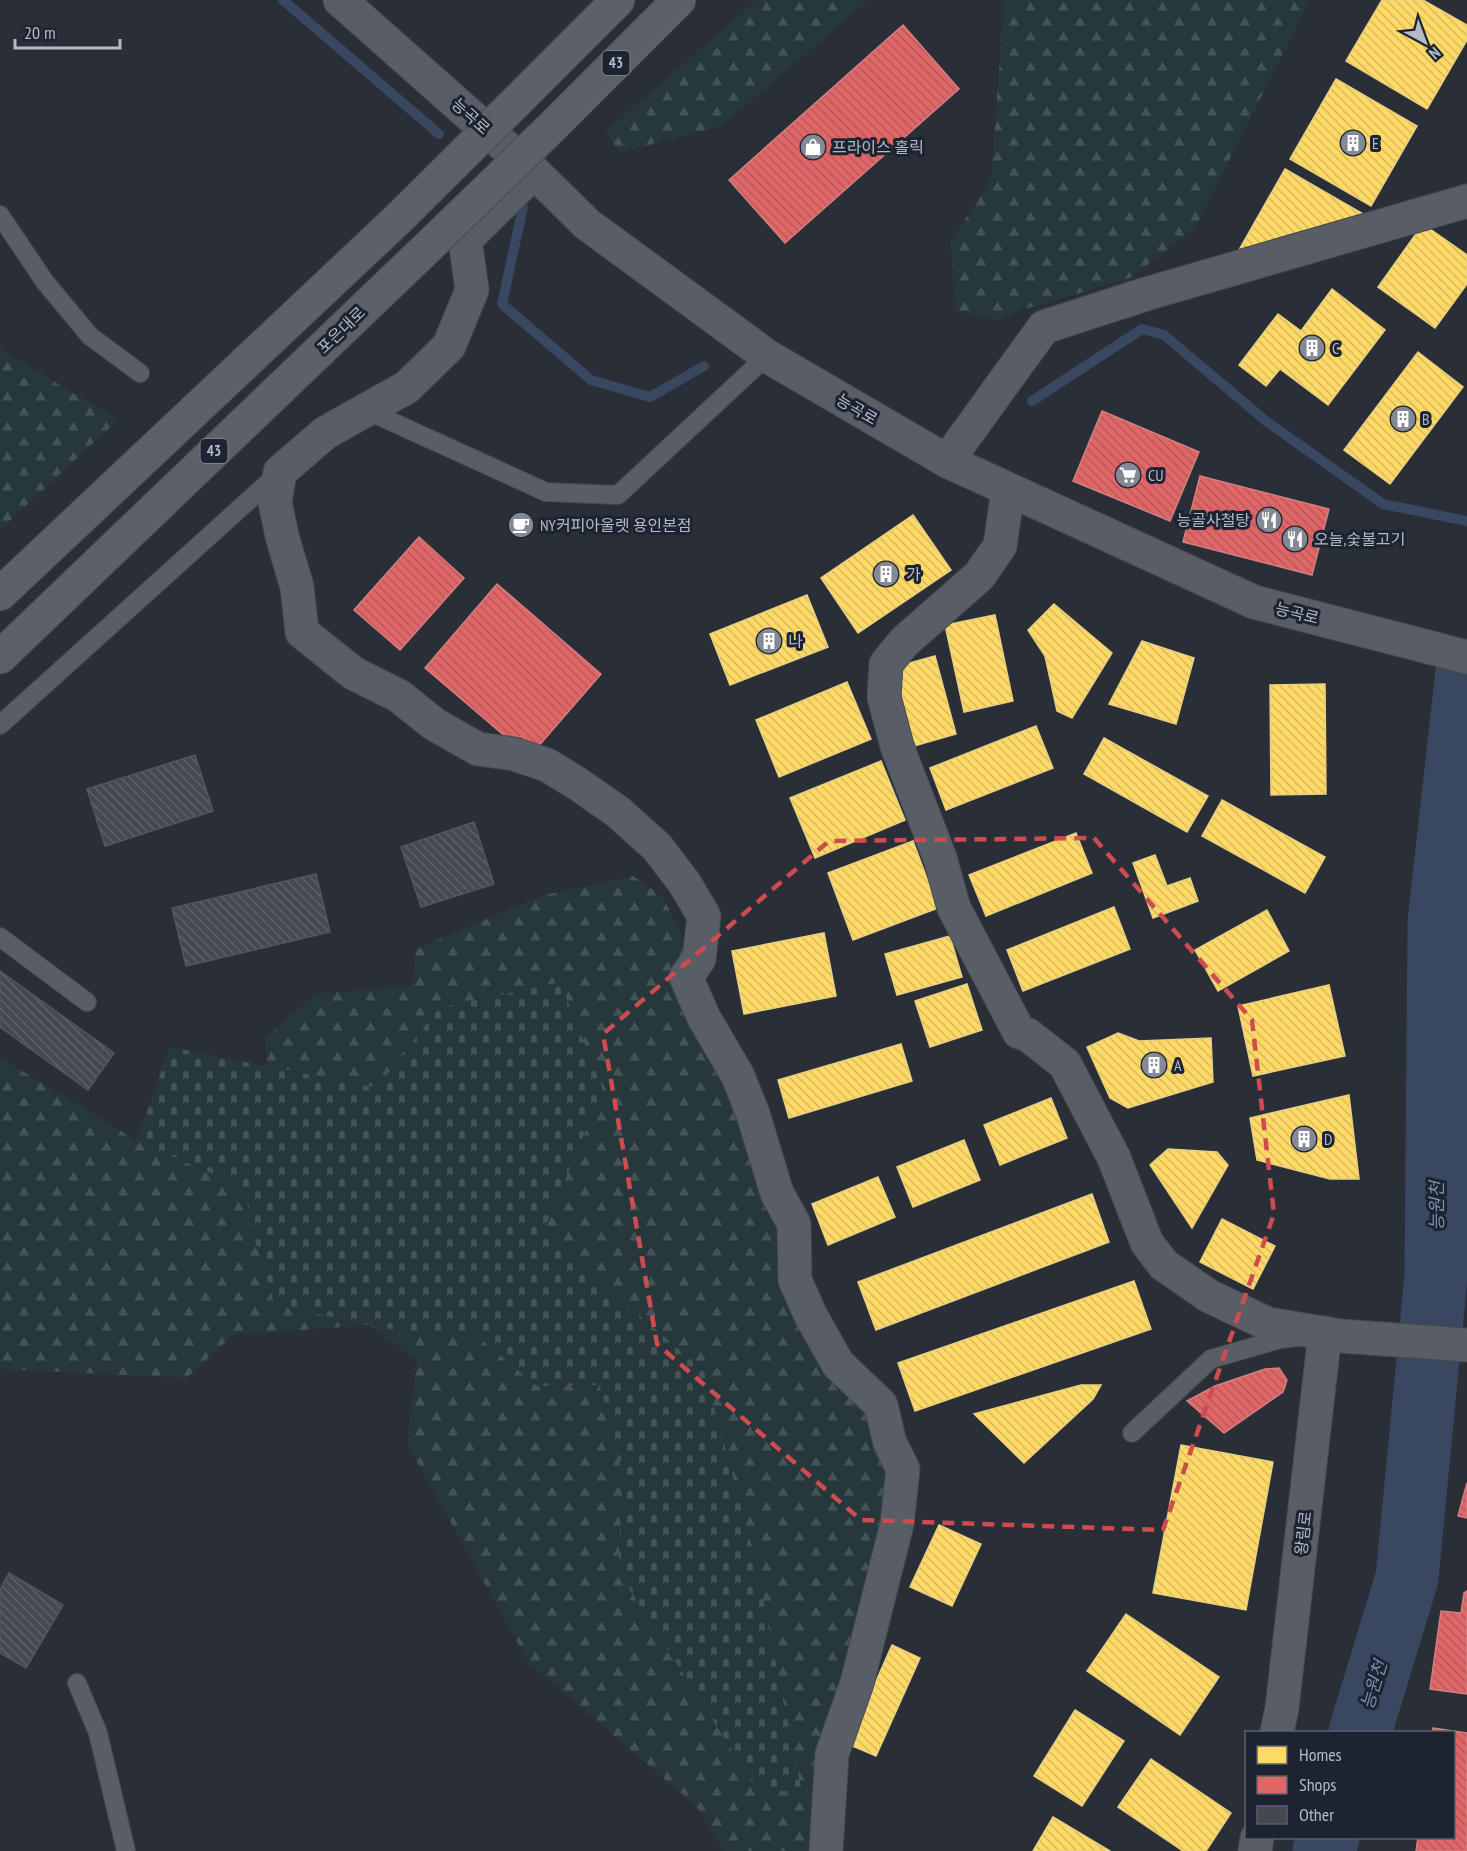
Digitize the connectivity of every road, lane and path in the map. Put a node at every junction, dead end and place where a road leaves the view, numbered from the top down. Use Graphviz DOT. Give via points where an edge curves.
graph roads {
  1 [pos="340,0"];
  2 [pos="618,0"];
  3 [pos="680,0"];
  4 [pos="705,0"];
  5 [pos="605,74"];
  6 [pos="534,172"];
  7 [pos="1467,201"];
  8 [pos="0,215"];
  9 [pos="767,356"];
  10 [pos="140,373"];
  11 [pos="366,410"];
  12 [pos="947,461"];
  13 [pos="280,472"];
  14 [pos="1008,490"];
  15 [pos="0,594"];
  16 [pos="0,657"];
  17 [pos="1467,657"];
  18 [pos="0,726"];
  19 [pos="0,937"];
  20 [pos="87,1002"];
  21 [pos="1333,1334"];
  22 [pos="1467,1345"];
  23 [pos="1132,1433"];
  24 [pos="76,1683"];
  25 [pos="1277,1731"];
  26 [pos="126,1851"];
  27 [pos="826,1851"];
  1 -- 6 [label="street, 능곡로"];
  2 -- 15 [label="highway, bridge" via="398,219"];
  3 -- 5 [label="highway, 포은대로 / 43"];
  4 -- 5 [label="highway"];
  5 -- 16 [label="highway, 포은대로 / 43, bridge"];
  6 -- 9 [label="street, 능곡로" via="587,224"];
  6 -- 11 [label="street" via="465,240 472,290 449,346 407,387"];
  7 -- 12 [label="street" via="1044,327"];
  8 -- 10 [label="lane" via="45,282 90,336"];
  9 -- 11 [label="lane" via="618,495 546,492"];
  9 -- 12 [label="street, 능곡로"];
  11 -- 13 [label="street" via="325,433"];
  12 -- 14 [label="street, 능곡로"];
  13 -- 18 [label="lane"];
  13 -- 27 [label="street" via="275,502 297,587 302,632 352,673 399,696 434,724 478,750 514,754 547,765 618,812 657,847 704,916 699,959 686,977 704,1018 738,1076 777,1193 794,1224 795,1280 838,1364 881,1405 890,1443 903,1469 897,1524 857,1683 832,1754"];
  14 -- 17 [label="street, 능곡로" via="1254,602"];
  14 -- 21 [label="street" via="1000,546 985,568 904,642 886,664 884,697 897,746 940,858 954,908 1019,1032 1065,1064 1114,1158 1147,1243 1164,1265 1209,1296 1268,1324"];
  19 -- 20 [label="lane"];
  21 -- 22 [label="street"];
  21 -- 23 [label="lane" via="1280,1339 1211,1359"];
  21 -- 25 [label="street, 왕림로" via="1309,1482"];
  24 -- 26 [label="lane" via="98,1733"];
}
